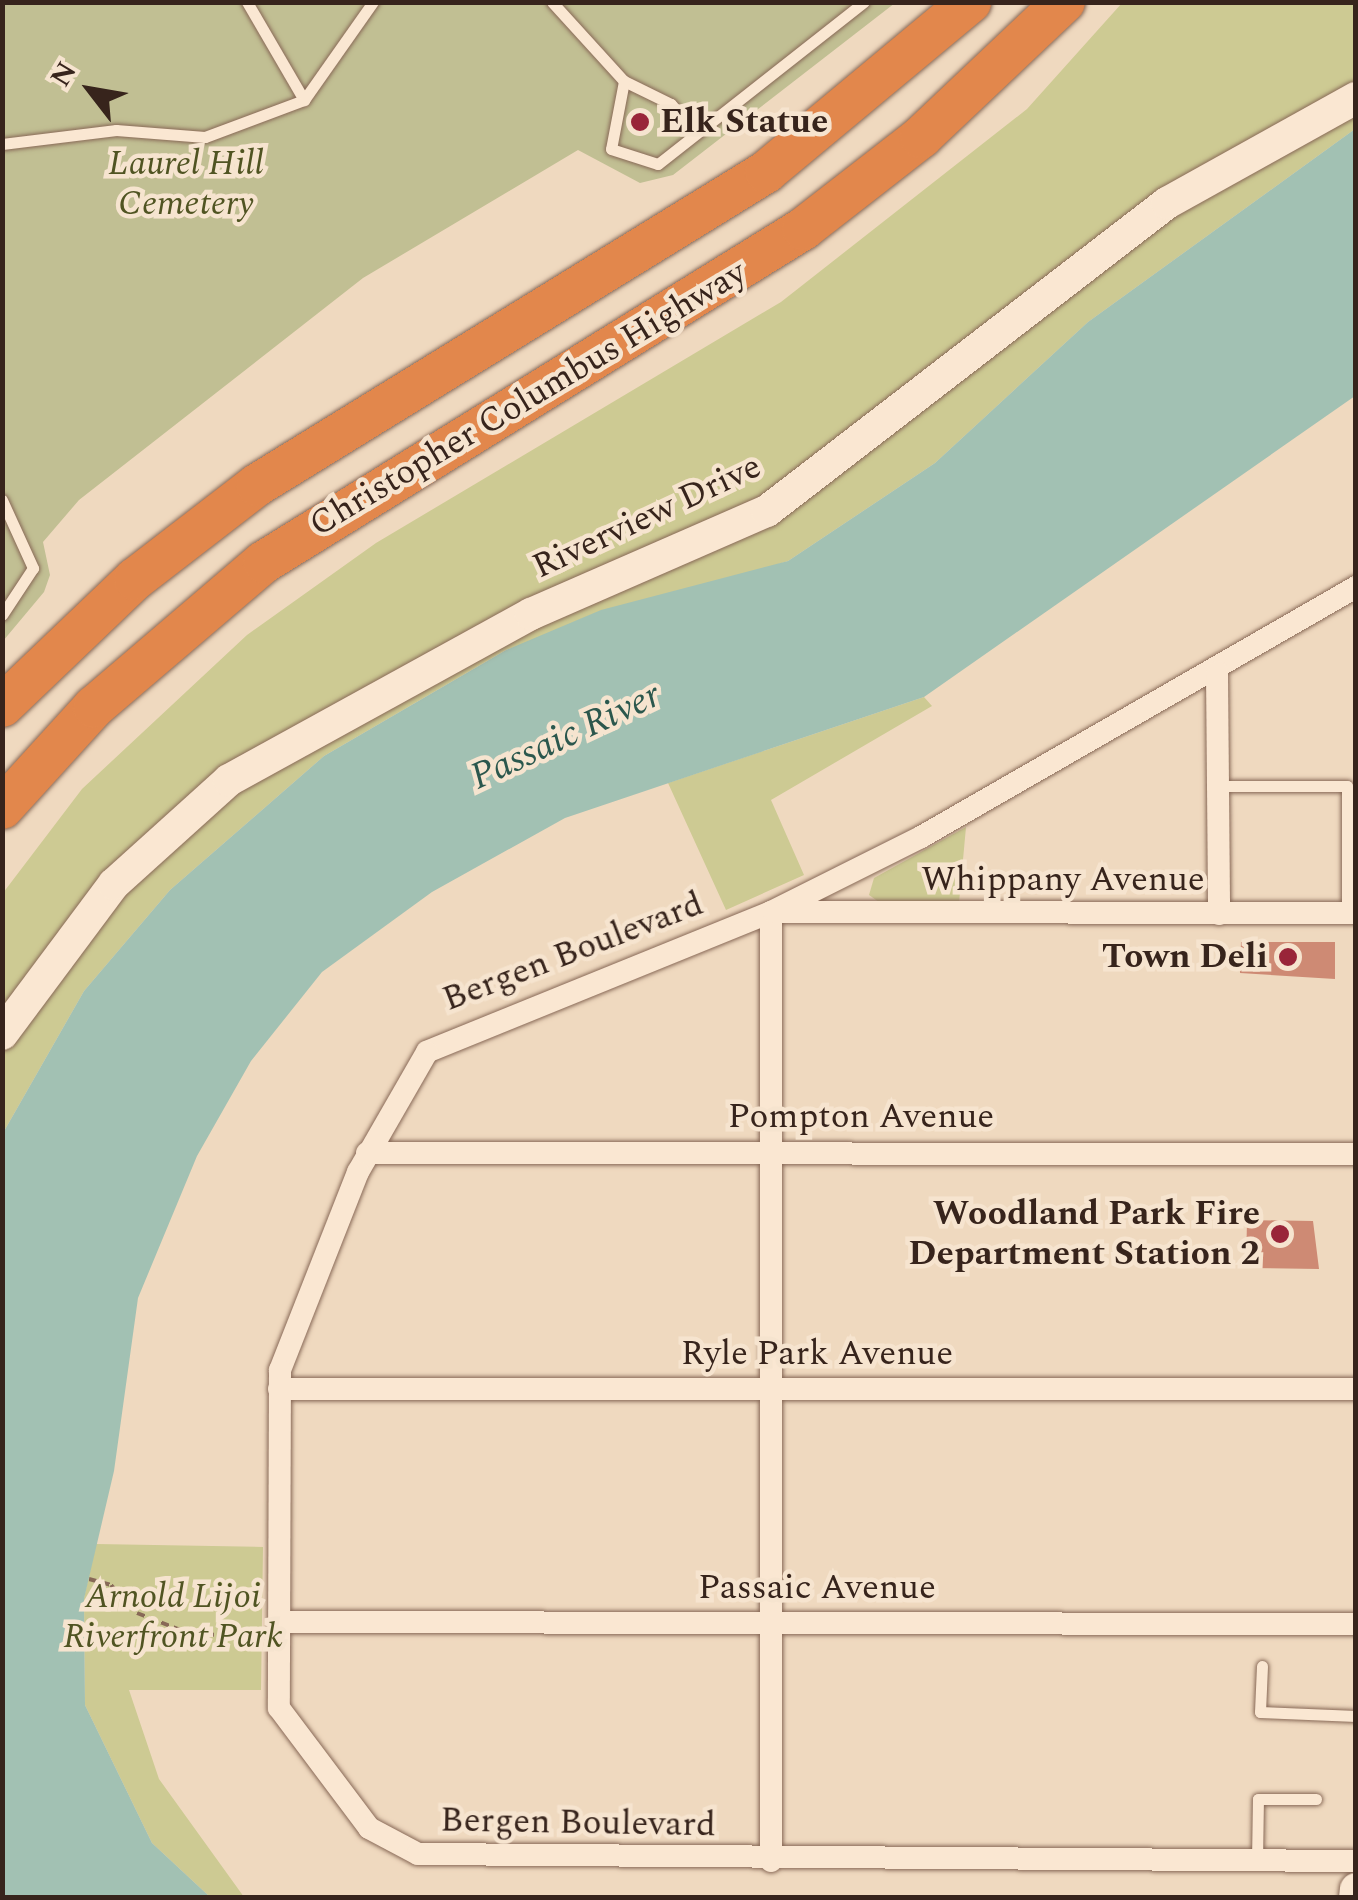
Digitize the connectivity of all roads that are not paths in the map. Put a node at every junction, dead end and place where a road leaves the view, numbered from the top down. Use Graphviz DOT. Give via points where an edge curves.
graph roads {
  1 [pos="248,2"];
  2 [pos="373,2"];
  3 [pos="552,2"];
  4 [pos="864,2"];
  5 [pos="970,2"];
  6 [pos="1064,2"];
  7 [pos="624,81"];
  8 [pos="1356,98"];
  9 [pos="304,100"];
  10 [pos="696,134"];
  11 [pos="2,144"];
  12 [pos="2,500"];
  13 [pos="1356,586"];
  14 [pos="2,615"];
  15 [pos="1218,672"];
  16 [pos="2,706"];
  17 [pos="1218,786"];
  18 [pos="2,808"];
  19 [pos="770,912"];
  20 [pos="1219,914"];
  21 [pos="1351,914"];
  22 [pos="2,1034"];
  23 [pos="771,1151"];
  24 [pos="366,1154"];
  25 [pos="1356,1154"];
  26 [pos="278,1389"];
  27 [pos="771,1389"];
  28 [pos="1356,1390"];
  29 [pos="771,1623"];
  30 [pos="1356,1624"];
  31 [pos="279,1628"];
  32 [pos="1262,1666"];
  33 [pos="1356,1716"];
  34 [pos="1316,1799"];
  35 [pos="1257,1861"];
  36 [pos="1356,1861"];
  37 [pos="771,1862"];
  38 [pos="1356,1889"];
  39 [pos="1355,1898"];
  1 -- 9 [label="lane"];
  2 -- 9 [label="lane"];
  3 -- 7 [label="lane"];
  4 -- 10 [label="lane"];
  5 -- 16 [label="highway, Christopher Columbus Highway" via="766,172 242,496 134,579"];
  6 -- 18 [label="highway, Christopher Columbus Highway" via="921,138 802,229 264,562 94,707"];
  7 -- 10 [label="lane" via="671,104"];
  7 -- 10 [label="lane" via="611,150 658,164"];
  8 -- 22 [label="street, Riverview Drive" via="1167,202 767,511 499,630 229,780 114,884"];
  9 -- 11 [label="lane" via="205,138 116,130"];
  12 -- 14 [label="lane" via="33,568"];
  13 -- 15 [label="street, Bergen Boulevard"];
  15 -- 17 [label="street"];
  15 -- 19 [label="street, Bergen Boulevard"];
  17 -- 20 [label="street"];
  17 -- 21 [label="lane" via="1346,786"];
  19 -- 20 [label="street, Whippany Avenue"];
  19 -- 23 [label="street"];
  19 -- 24 [label="street, Bergen Boulevard" via="440,1042 415,1065"];
  20 -- 21 [label="street, Whippany Avenue"];
  23 -- 24 [label="street, Pompton Avenue"];
  23 -- 25 [label="street, Pompton Avenue"];
  23 -- 27 [label="street"];
  24 -- 26 [label="street, Bergen Boulevard"];
  26 -- 27 [label="street, Ryle Park Avenue"];
  26 -- 31 [label="street, Bergen Boulevard"];
  27 -- 28 [label="street, Ryle Park Avenue"];
  27 -- 29 [label="street"];
  29 -- 30 [label="street, Passaic Avenue"];
  29 -- 31 [label="street, Passaic Avenue"];
  29 -- 37 [label="street"];
  31 -- 37 [label="street, Bergen Boulevard" via="283,1723 369,1828 398,1850 445,1857"];
  32 -- 33 [label="lane" via="1260,1712"];
  34 -- 35 [label="lane" via="1258,1799"];
  35 -- 36 [label="street, Bergen Boulevard"];
  35 -- 37 [label="street, Bergen Boulevard"];
  38 -- 39 [label="street"];
}
